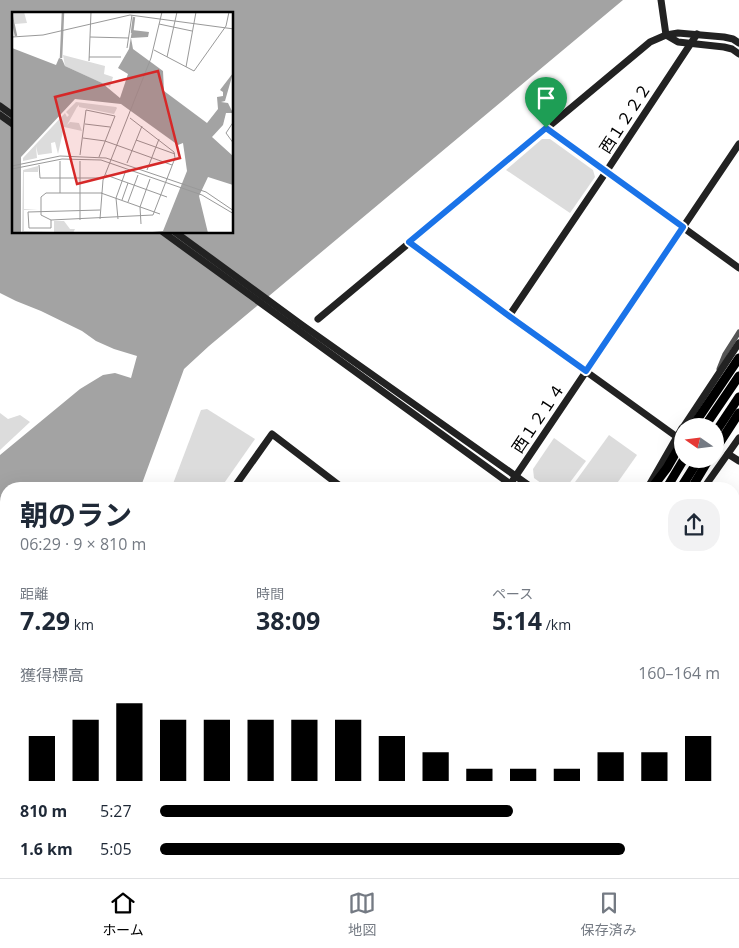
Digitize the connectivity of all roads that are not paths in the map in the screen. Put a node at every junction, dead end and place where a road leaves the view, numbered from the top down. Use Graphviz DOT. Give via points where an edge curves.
graph roads {
  1 [pos="662,0"];
  2 [pos="697,34"];
  3 [pos="666,35"];
  4 [pos="739,43"];
  5 [pos="691,44"];
  6 [pos="739,54"];
  7 [pos="0,106"];
  8 [pos="0,115"];
  9 [pos="12,115"];
  10 [pos="12,124"];
  11 [pos="546,128"];
  12 [pos="739,144"];
  13 [pos="606,172"];
  14 [pos="683,227"];
  15 [pos="166,234"];
  16 [pos="178,234"];
  17 [pos="409,242"];
  18 [pos="739,268"];
  19 [pos="509,316"];
  20 [pos="318,319"];
  21 [pos="300,328"];
  22 [pos="739,332"];
  23 [pos="739,342"];
  24 [pos="739,358"];
  25 [pos="586,371"];
  26 [pos="739,376"];
  27 [pos="715,379"];
  28 [pos="739,397"];
  29 [pos="739,413"];
  30 [pos="689,418"];
  31 [pos="699,418"];
  32 [pos="711,418"];
  33 [pos="724,420"];
  34 [pos="674,436"];
  35 [pos="724,436"];
  36 [pos="739,438"];
  37 [pos="674,449"];
  38 [pos="674,453"];
  39 [pos="728,454"];
  40 [pos="739,461"];
  41 [pos="679,468"];
  42 [pos="693,468"];
  43 [pos="703,468"];
  44 [pos="516,476"];
  45 [pos="238,482"];
  46 [pos="335,482"];
  47 [pos="504,482"];
  48 [pos="513,482"];
  49 [pos="524,482"];
  50 [pos="652,482"];
  51 [pos="656,482"];
  52 [pos="670,482"];
  53 [pos="684,482"];
  54 [pos="694,482"];
  55 [pos="708,482"];
  1 -- 3 [label="street"];
  2 -- 3 [label="street"];
  2 -- 4 [label="street" via="724,37"];
  2 -- 5 [label="street, 西１２２２"];
  3 -- 5 [label="street" via="678,42"];
  3 -- 11 [label="street" via="650,42"];
  5 -- 6 [label="street" via="724,47"];
  5 -- 13 [label="street, 西１２２２"];
  7 -- 9 [label="street"];
  8 -- 10 [label="street"];
  11 -- 13 [label="street"];
  11 -- 17 [label="street"];
  12 -- 14 [label="street, 西１２１４"];
  13 -- 14 [label="street"];
  13 -- 19 [label="street, 西１２２２"];
  14 -- 18 [label="street"];
  14 -- 25 [label="street, 西１２１４"];
  15 -- 21 [label="street"];
  16 -- 21 [label="street"];
  17 -- 19 [label="street"];
  17 -- 20 [label="street"];
  19 -- 25 [label="street"];
  21 -- 44 [label="street"];
  21 -- 47 [label="street"];
  22 -- 27 [label="street"];
  23 -- 27 [label="street"];
  24 -- 31 [label="highway"];
  25 -- 34 [label="street"];
  25 -- 44 [label="street, 西１２１４"];
  26 -- 32 [label="highway"];
  27 -- 30 [label="street"];
  28 -- 33 [label="highway"];
  29 -- 35 [label="highway"];
  36 -- 39 [label="street"];
  37 -- 50 [label="street"];
  38 -- 51 [label="highway"];
  39 -- 40 [label="street"];
  39 -- 55 [label="street"];
  41 -- 52 [label="highway"];
  42 -- 53 [label="highway"];
  43 -- 54 [label="highway"];
  44 -- 48 [label="street, 西１２１４"];
  44 -- 49 [label="street"];
  45 -- 46 [label="street" via="272,434"];
}
